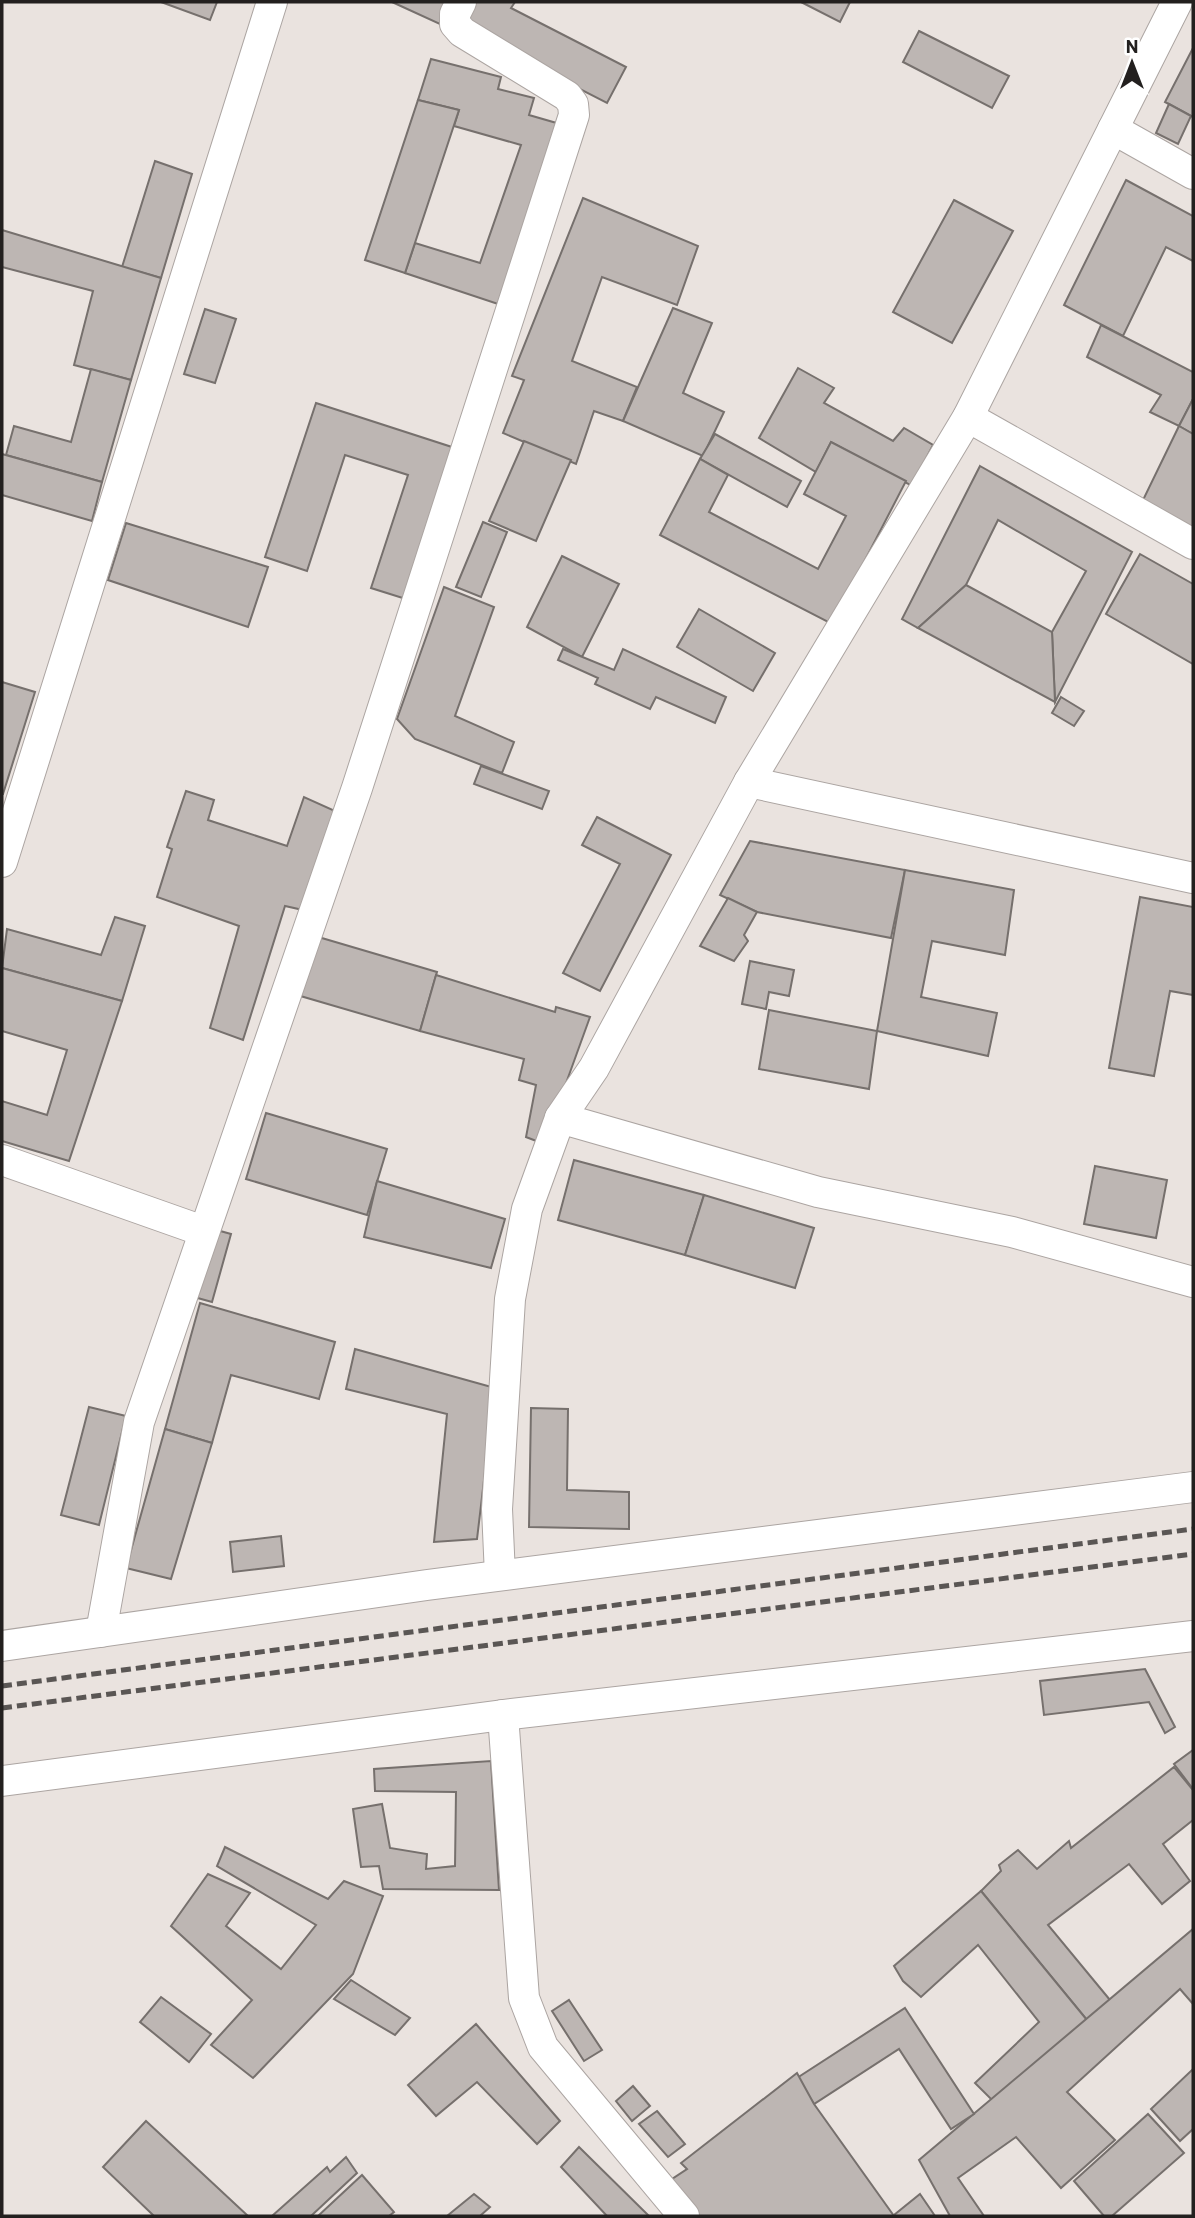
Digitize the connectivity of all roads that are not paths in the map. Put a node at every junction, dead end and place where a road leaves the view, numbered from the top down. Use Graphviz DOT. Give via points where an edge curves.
graph roads {
  1 [pos="272,2"];
  2 [pos="461,2"];
  3 [pos="1177,2"];
  4 [pos="1113,129"];
  5 [pos="1193,174"];
  6 [pos="968,418"];
  7 [pos="1193,544"];
  8 [pos="749,782"];
  9 [pos="2,862"];
  10 [pos="1193,878"];
  11 [pos="560,1118"];
  12 [pos="2,1160"];
  13 [pos="203,1231"];
  14 [pos="1193,1282"];
  15 [pos="1193,1488"];
  16 [pos="500,1575"];
  17 [pos="101,1632"];
  18 [pos="1193,1636"];
  19 [pos="2,1646"];
  20 [pos="503,1715"];
  21 [pos="2,1781"];
  22 [pos="684,2216"];
  1 -- 9 [label="street"];
  2 -- 13 [label="street" via="455,24 462,32 567,96 574,115 361,775"];
  3 -- 4 [label="street"];
  4 -- 5 [label="street"];
  4 -- 6 [label="street"];
  6 -- 7 [label="street"];
  6 -- 8 [label="street"];
  8 -- 10 [label="street"];
  8 -- 11 [label="street" via="594,1068"];
  11 -- 14 [label="street" via="818,1192 1012,1232"];
  11 -- 16 [label="street" via="527,1209 510,1299 497,1509"];
  12 -- 13 [label="street"];
  13 -- 17 [label="street" via="139,1422"];
  15 -- 16 [label="street"];
  16 -- 17 [label="street"];
  17 -- 19 [label="street"];
  18 -- 20 [label="street"];
  20 -- 21 [label="street"];
  20 -- 22 [label="street" via="524,1998 543,2047"];
}
